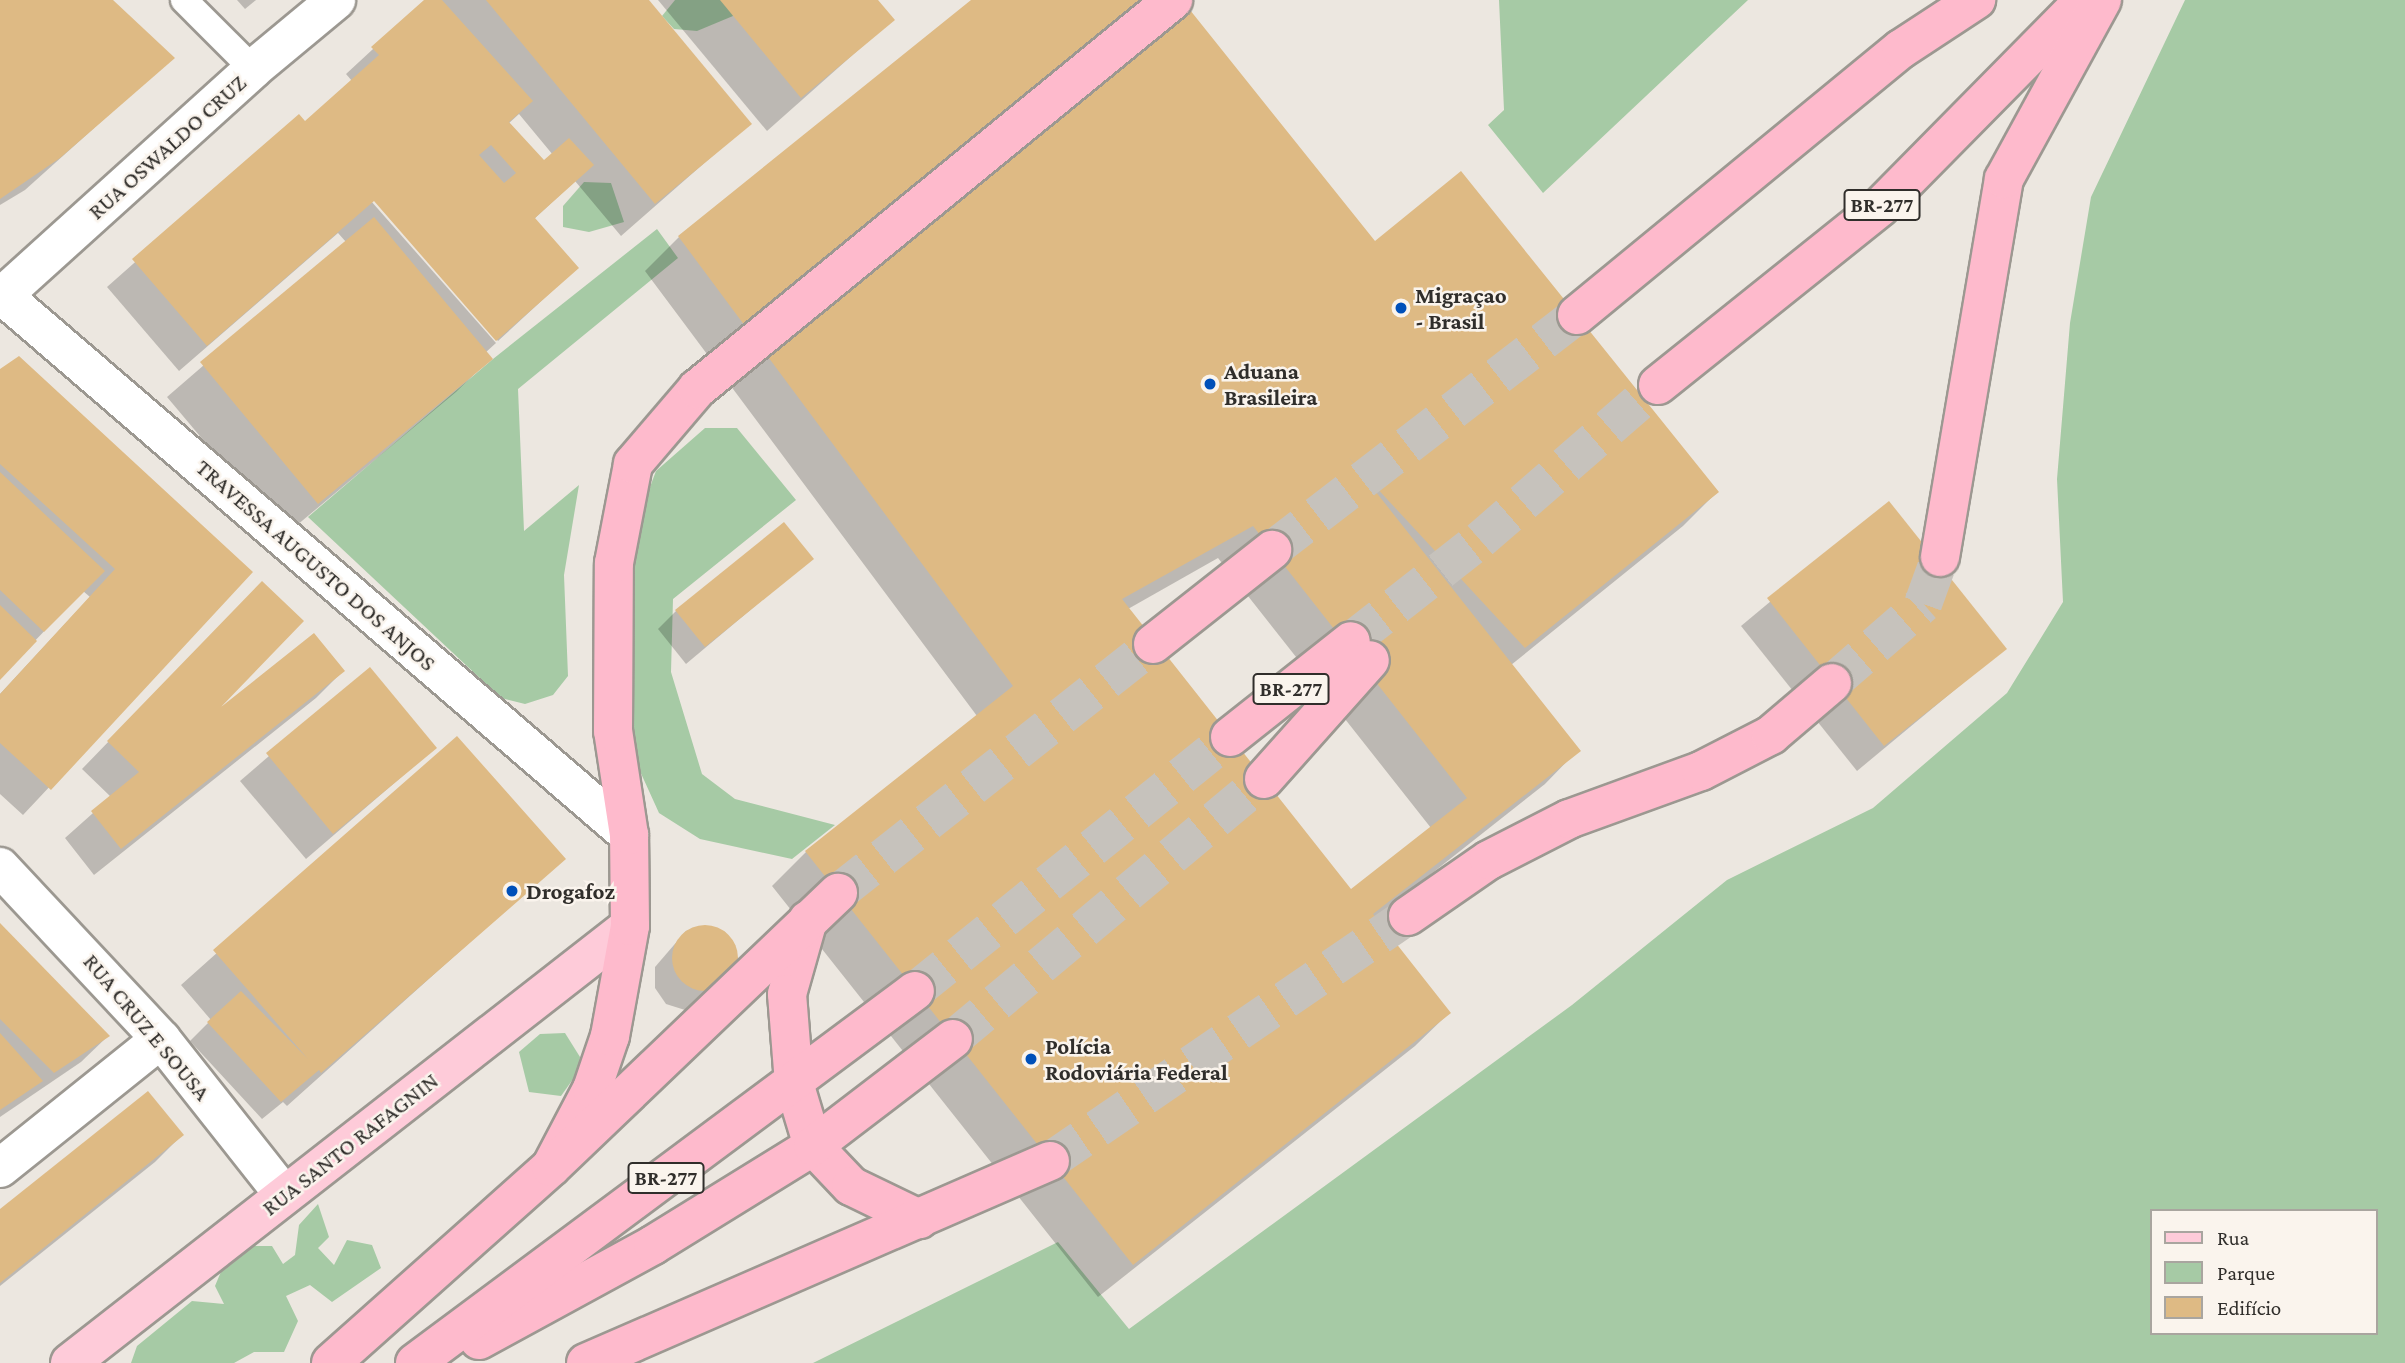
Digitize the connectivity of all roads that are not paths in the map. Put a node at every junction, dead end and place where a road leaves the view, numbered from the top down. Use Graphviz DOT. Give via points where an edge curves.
graph roads {
  1 [pos="184,0"];
  2 [pos="336,0"];
  3 [pos="1173,0"];
  4 [pos="1976,0"];
  5 [pos="2084,0"];
  6 [pos="2102,0"];
  7 [pos="253,69"];
  8 [pos="2,297"];
  9 [pos="1577,316"];
  10 [pos="1658,385"];
  11 [pos="1272,550"];
  12 [pos="1940,557"];
  13 [pos="1153,644"];
  14 [pos="1832,683"];
  15 [pos="1230,737"];
  16 [pos="1264,779"];
  17 [pos="629,835"];
  18 [pos="0,867"];
  19 [pos="838,893"];
  20 [pos="1408,916"];
  21 [pos="809,918"];
  22 [pos="630,926"];
  23 [pos="915,991"];
  24 [pos="161,1039"];
  25 [pos="953,1039"];
  26 [pos="794,1083"];
  27 [pos="813,1146"];
  28 [pos="1051,1161"];
  29 [pos="551,1167"];
  30 [pos="0,1168"];
  31 [pos="284,1195"];
  32 [pos="919,1219"];
  33 [pos="70,1363"];
  34 [pos="331,1363"];
  35 [pos="415,1363"];
  36 [pos="437,1363"];
  37 [pos="586,1363"];
  1 -- 7 [label="lane"];
  2 -- 7 [label="street, RUA OSWALDO CRUZ"];
  3 -- 17 [label="highway" via="697,389 633,464 614,577 613,731"];
  4 -- 9 [label="highway" via="1901,48"];
  5 -- 10 [label="highway, BR-277" via="1880,207"];
  6 -- 12 [label="highway" via="2004,179"];
  7 -- 8 [label="street, RUA OSWALDO CRUZ"];
  8 -- 17 [label="street, TRAVESSA AUGUSTO DOS ANJOS"];
  11 -- 13 [label="highway"];
  14 -- 20 [label="highway" via="1771,735 1701,771 1569,819 1489,860"];
  15 -- 16 [label="highway, BR-277" via="1360,650"];
  17 -- 22 [label="highway"];
  18 -- 24 [label="street, RUA CRUZ E SOUSA"];
  19 -- 21 [label="highway"];
  21 -- 26 [label="highway" via="787,994"];
  21 -- 29 [label="highway"];
  22 -- 29 [label="highway" via="610,1036 592,1089"];
  22 -- 31 [label="main road, RUA SANTO RAFAGNIN"];
  23 -- 26 [label="highway, BR-277"];
  24 -- 30 [label="street"];
  24 -- 31 [label="street, RUA CRUZ E SOUSA"];
  25 -- 27 [label="highway"];
  26 -- 27 [label="highway"];
  26 -- 35 [label="highway, BR-277"];
  27 -- 32 [label="highway" via="851,1186"];
  27 -- 36 [label="highway" via="653,1245"];
  28 -- 32 [label="highway"];
  29 -- 34 [label="highway"];
  31 -- 33 [label="main road, RUA SANTO RAFAGNIN"];
  32 -- 37 [label="highway"];
}
